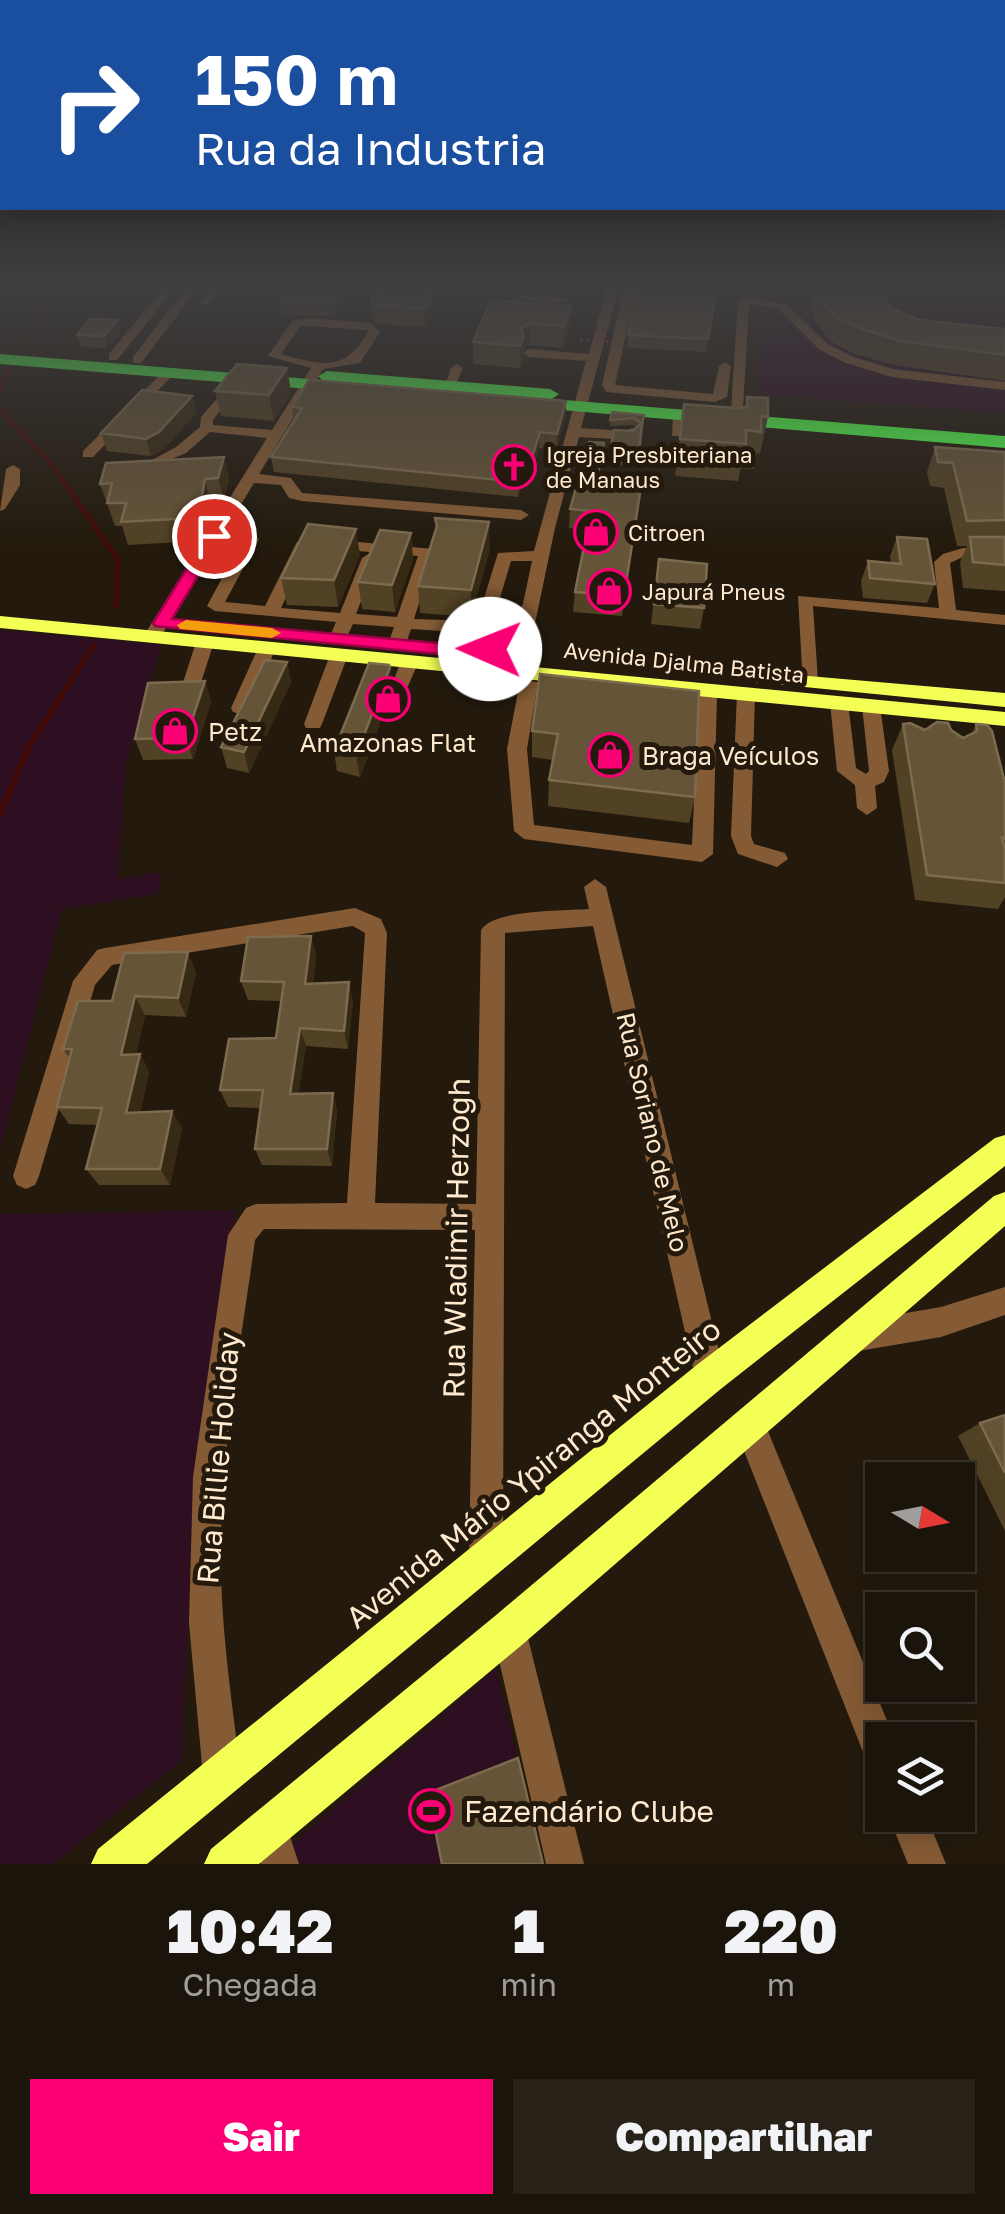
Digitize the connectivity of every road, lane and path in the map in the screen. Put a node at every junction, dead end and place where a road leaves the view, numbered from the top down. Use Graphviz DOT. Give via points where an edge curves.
graph roads {
  1 [pos="168,374"];
  2 [pos="180,374"];
  3 [pos="313,374"];
  4 [pos="454,374"];
  5 [pos="590,374"];
  6 [pos="610,374"];
  7 [pos="724,374"];
  8 [pos="738,374"];
  9 [pos="892,374"];
  10 [pos="238,379"];
  11 [pos="449,386"];
  12 [pos="1005,386"];
  13 [pos="627,387"];
  14 [pos="702,393"];
  15 [pos="581,401"];
  16 [pos="736,408"];
  17 [pos="673,420"];
  18 [pos="634,421"];
  19 [pos="207,428"];
  20 [pos="1005,430"];
  21 [pos="573,432"];
  22 [pos="276,436"];
  23 [pos="730,437"];
  24 [pos="1005,442"];
  25 [pos="88,454"];
  26 [pos="159,460"];
  27 [pos="4,466"];
  28 [pos="250,478"];
  29 [pos="0,506"];
  30 [pos="521,515"];
  31 [pos="252,539"];
  32 [pos="374,548"];
  33 [pos="1005,554"];
  34 [pos="542,556"];
  35 [pos="0,605"];
  36 [pos="271,612"];
  37 [pos="948,615"];
  38 [pos="346,618"];
  39 [pos="1005,620"];
  40 [pos="0,622"];
  41 [pos="404,622"];
  42 [pos="528,624"];
  43 [pos="156,630"];
  44 [pos="205,642"];
  45 [pos="338,647"];
  46 [pos="267,648"];
  47 [pos="470,652"];
  48 [pos="403,653"];
  49 [pos="522,671"];
  50 [pos="402,682"];
  51 [pos="808,682"];
  52 [pos="189,692"];
  53 [pos="746,693"];
  54 [pos="708,698"];
  55 [pos="1005,700"];
  56 [pos="840,703"];
  57 [pos="871,706"];
  58 [pos="240,708"];
  59 [pos="906,709"];
  60 [pos="943,713"];
  61 [pos="976,716"];
  62 [pos="1005,720"];
  63 [pos="313,724"];
  64 [pos="910,734"];
  65 [pos="948,740"];
  66 [pos="982,742"];
  67 [pos="865,782"];
  68 [pos="868,808"];
  69 [pos="778,859"];
  70 [pos="595,887"];
  71 [pos="602,917"];
  72 [pos="1005,1148"];
  73 [pos="26,1176"];
  74 [pos="1005,1206"];
  75 [pos="488,1217"];
  76 [pos="360,1219"];
  77 [pos="1005,1301"];
  78 [pos="853,1337"];
  79 [pos="710,1376"];
  80 [pos="749,1422"];
  81 [pos="486,1557"];
  82 [pos="509,1630"];
  83 [pos="869,1722"];
  84 [pos="222,1776"];
  85 [pos="914,1832"];
  86 [pos="275,1846"];
  87 [pos="113,1864"];
  88 [pos="226,1864"];
  89 [pos="565,1864"];
  90 [pos="926,1864"];
  1 -- 25 [label="street"];
  2 -- 10 [label="highway"];
  3 -- 10 [label="highway"];
  3 -- 11 [label="highway"];
  3 -- 15 [label="highway"];
  3 -- 22 [label="street"];
  4 -- 11 [label="street"];
  5 -- 15 [label="street"];
  6 -- 7 [label="street" via="611,389 718,397"];
  8 -- 16 [label="street"];
  9 -- 12 [label="street"];
  10 -- 19 [label="street" via="206,420"];
  11 -- 15 [label="highway"];
  13 -- 14 [label="street"];
  15 -- 16 [label="highway"];
  15 -- 18 [label="highway"];
  15 -- 21 [label="street"];
  16 -- 20 [label="highway"];
  17 -- 18 [label="highway"];
  17 -- 23 [label="street"];
  17 -- 24 [label="highway"];
  18 -- 21 [label="street" via="631,436"];
  19 -- 22 [label="street"];
  19 -- 26 [label="street"];
  21 -- 34 [label="street"];
  22 -- 28 [label="street"];
  27 -- 29 [label="street" via="13,485"];
  28 -- 30 [label="street" via="286,481 302,497"];
  28 -- 43 [label="street"];
  31 -- 36 [label="street" via="215,606"];
  32 -- 36 [label="street" via="305,542"];
  32 -- 38 [label="street"];
  32 -- 41 [label="street" via="427,552"];
  33 -- 37 [label="street" via="946,556"];
  34 -- 41 [label="street" via="504,556 480,627"];
  34 -- 42 [label="street"];
  35 -- 43 [label="main road, Avenida Djalma Batista"];
  36 -- 38 [label="street"];
  37 -- 39 [label="street"];
  37 -- 51 [label="street" via="804,600"];
  38 -- 41 [label="street"];
  38 -- 45 [label="street"];
  40 -- 43 [label="main road, Avenida Djalma Batista"];
  41 -- 48 [label="street"];
  42 -- 47 [label="street" via="502,645"];
  42 -- 49 [label="street"];
  43 -- 44 [label="main road, Avenida Djalma Batista"];
  43 -- 45 [label="main road, Avenida Djalma Batista"];
  44 -- 46 [label="main road, Avenida Djalma Batista"];
  44 -- 52 [label="street"];
  45 -- 46 [label="main road, Avenida Djalma Batista"];
  45 -- 48 [label="main road, Avenida Djalma Batista"];
  45 -- 63 [label="street"];
  46 -- 58 [label="street"];
  47 -- 48 [label="main road, Avenida Djalma Batista"];
  47 -- 49 [label="main road, Avenida Djalma Batista"];
  48 -- 49 [label="main road, Avenida Djalma Batista"];
  48 -- 50 [label="street"];
  49 -- 51 [label="main road, Avenida Djalma Batista"];
  49 -- 54 [label="main road, Avenida Djalma Batista"];
  49 -- 54 [label="street" via="517,748 524,831 702,854"];
  51 -- 55 [label="main road, Avenida Djalma Batista"];
  53 -- 54 [label="main road, Avenida Djalma Batista"];
  53 -- 56 [label="main road, Avenida Djalma Batista"];
  53 -- 69 [label="street" via="741,836 744,849"];
  56 -- 57 [label="main road, Avenida Djalma Batista"];
  56 -- 67 [label="street" via="846,771"];
  57 -- 59 [label="main road, Avenida Djalma Batista"];
  57 -- 67 [label="street" via="879,772"];
  59 -- 60 [label="main road, Avenida Djalma Batista"];
  59 -- 64 [label="street"];
  60 -- 61 [label="main road, Avenida Djalma Batista"];
  60 -- 65 [label="street"];
  61 -- 62 [label="main road, Avenida Djalma Batista"];
  61 -- 66 [label="street"];
  67 -- 68 [label="street"];
  70 -- 71 [label="street, Rua Soriano de Melo"];
  71 -- 75 [label="street, Rua Wladimir Herzogh" via="495,926"];
  71 -- 79 [label="street, Rua Soriano de Melo"];
  72 -- 79 [label="main road, Avenida Mário Ypiranga Monteiro"];
  73 -- 76 [label="street" via="85,981 105,957 355,918 373,925 376,934"];
  74 -- 78 [label="main road"];
  75 -- 76 [label="street"];
  75 -- 81 [label="street, Rua Wladimir Herzogh"];
  76 -- 84 [label="street, Rua Billie Holiday" via="268,1215 256,1217 242,1235 208,1514 206,1621"];
  77 -- 78 [label="street" via="941,1322"];
  78 -- 80 [label="main road"];
  79 -- 81 [label="main road, Avenida Mário Ypiranga Monteiro"];
  80 -- 82 [label="main road"];
  80 -- 83 [label="street"];
  81 -- 84 [label="main road, Avenida Mário Ypiranga Monteiro"];
  82 -- 86 [label="main road"];
  82 -- 89 [label="street"];
  84 -- 87 [label="main road, Avenida Mário Ypiranga Monteiro"];
  85 -- 90 [label="street"];
  86 -- 88 [label="main road"];
}
